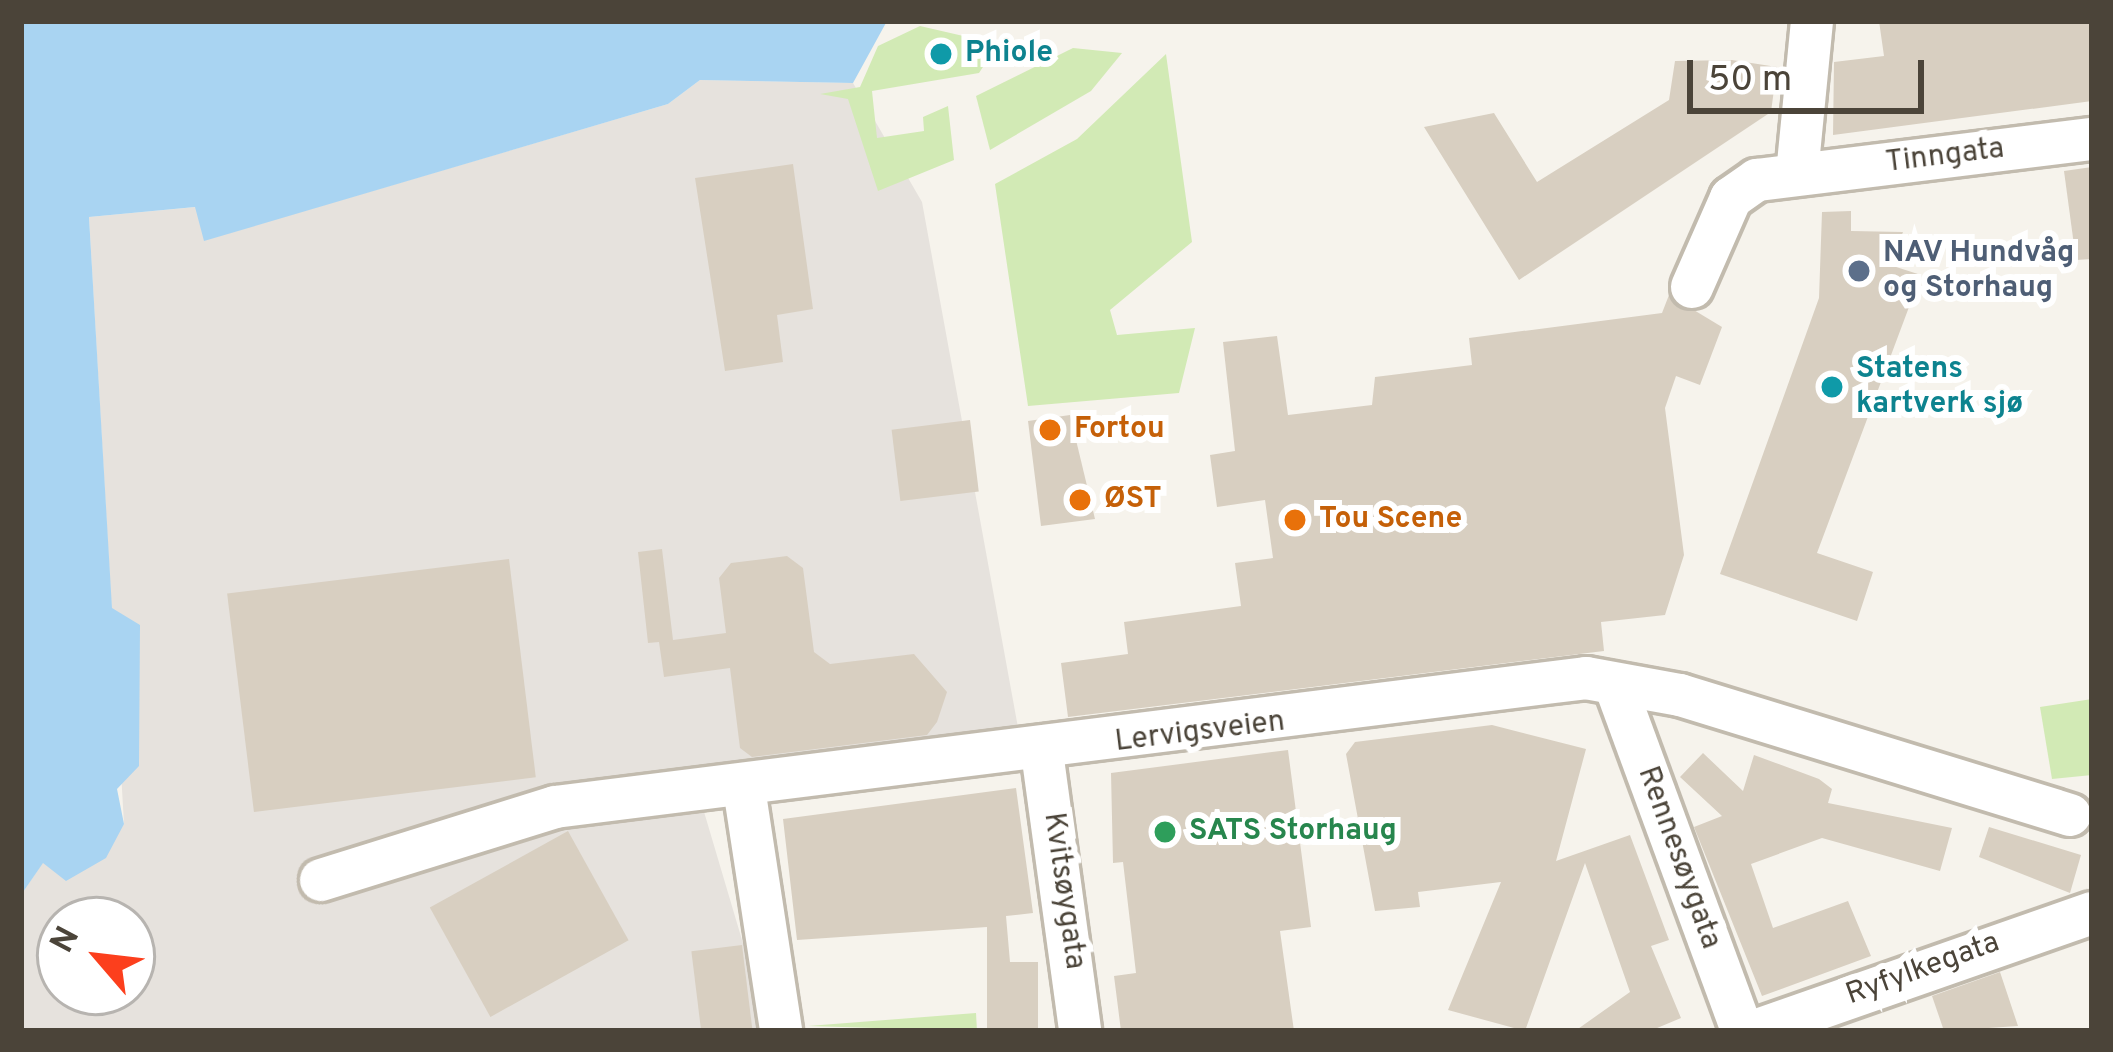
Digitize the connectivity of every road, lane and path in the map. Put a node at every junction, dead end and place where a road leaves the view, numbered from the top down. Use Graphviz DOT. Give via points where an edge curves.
graph roads {
  1 [pos="1812,21"];
  2 [pos="2092,140"];
  3 [pos="1797,174"];
  4 [pos="1692,287"];
  5 [pos="1615,685"];
  6 [pos="1042,752"];
  7 [pos="744,788"];
  8 [pos="2070,815"];
  9 [pos="321,880"];
  10 [pos="2092,913"];
  11 [pos="782,1031"];
  12 [pos="1080,1031"];
  13 [pos="1742,1031"];
  14 [pos="1755,1031"];
  1 -- 3 [label="street"];
  2 -- 3 [label="street, Tinngata"];
  3 -- 4 [label="street, Tinngata" via="1731,198"];
  5 -- 6 [label="street, Lervigsveien" via="1551,682"];
  5 -- 8 [label="street, Lervigsveien"];
  5 -- 13 [label="street, Rennesøygata"];
  6 -- 7 [label="street, Lervigsveien"];
  6 -- 12 [label="street, Kvitsøygata"];
  7 -- 9 [label="street, Lervigsveien" via="527,813"];
  7 -- 11 [label="street"];
  10 -- 14 [label="street, Ryfylkegata"];
}
